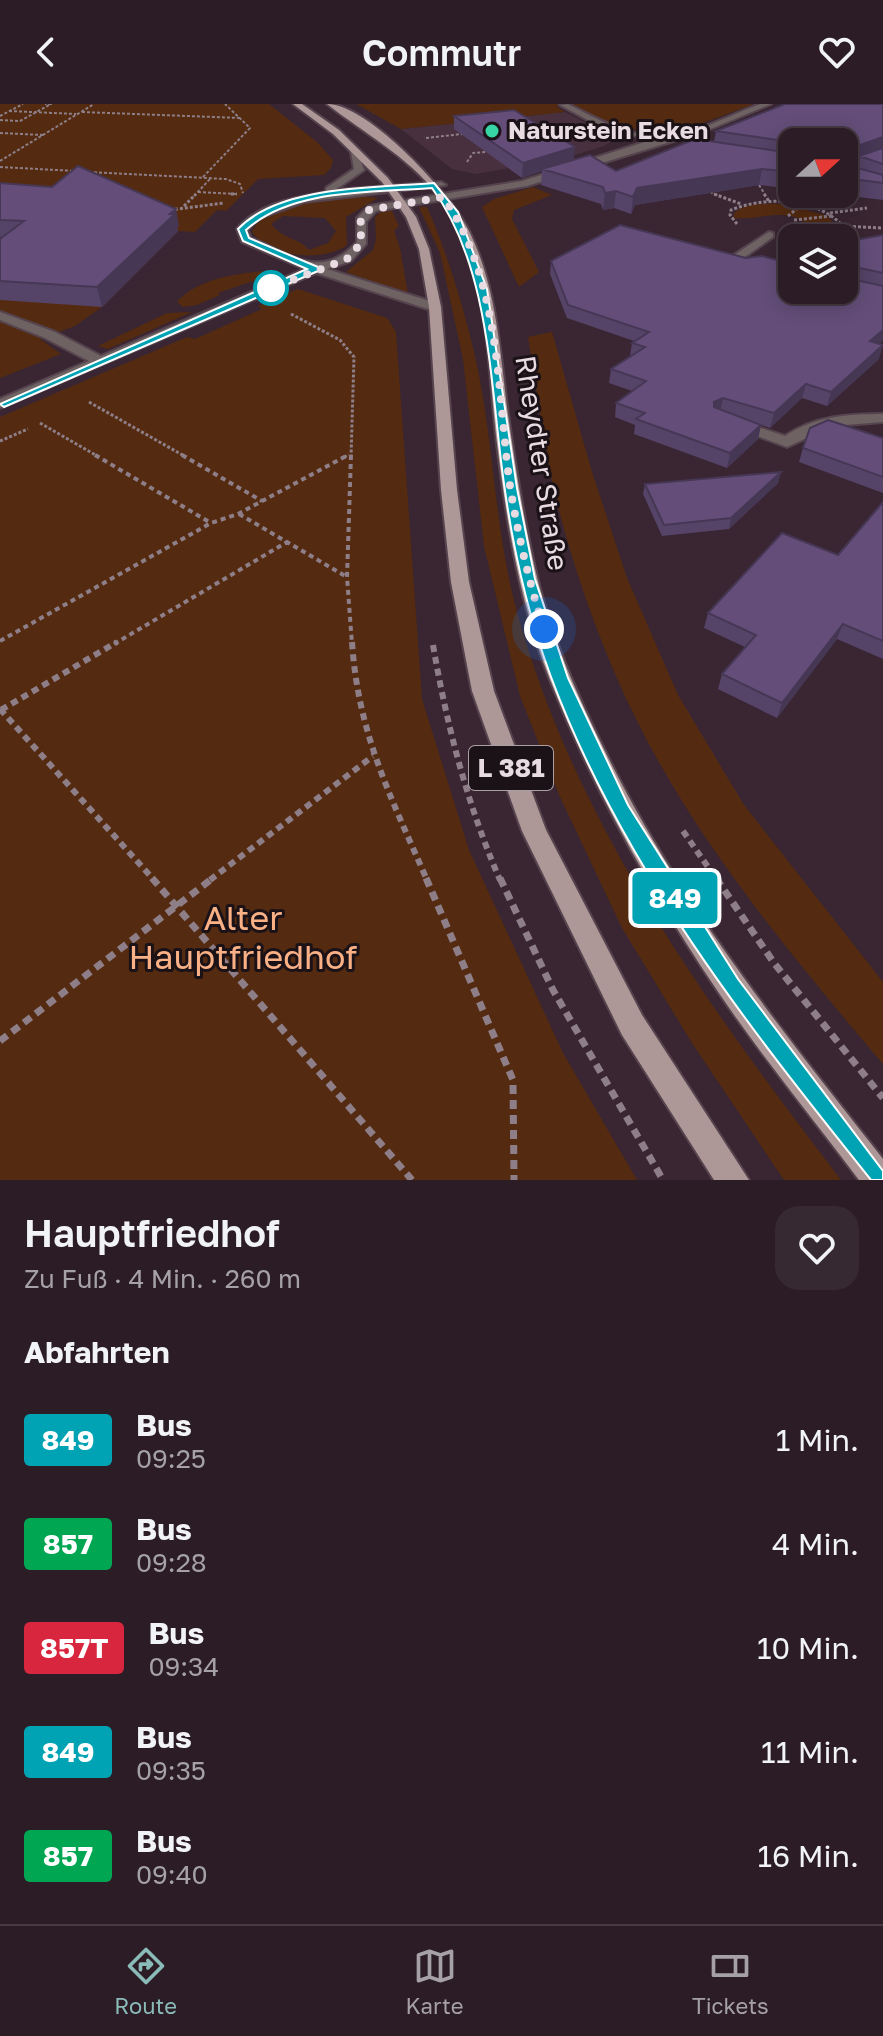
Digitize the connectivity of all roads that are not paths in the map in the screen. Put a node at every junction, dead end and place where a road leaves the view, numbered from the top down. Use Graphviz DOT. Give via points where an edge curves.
graph roads {
  1 [pos="297,104"];
  2 [pos="331,104"];
  3 [pos="767,104"];
  4 [pos="564,105"];
  5 [pos="663,139"];
  6 [pos="702,140"];
  7 [pos="677,142"];
  8 [pos="650,143"];
  9 [pos="353,149"];
  10 [pos="883,156"];
  11 [pos="858,166"];
  12 [pos="560,171"];
  13 [pos="858,172"];
  14 [pos="878,174"];
  15 [pos="434,185"];
  16 [pos="392,188"];
  17 [pos="314,197"];
  18 [pos="443,197"];
  19 [pos="402,202"];
  20 [pos="769,235"];
  21 [pos="751,261"];
  22 [pos="315,269"];
  23 [pos="435,307"];
  24 [pos="0,316"];
  25 [pos="102,362"];
  26 [pos="0,404"];
  27 [pos="883,418"];
  28 [pos="719,419"];
  29 [pos="733,1180"];
  30 [pos="879,1180"];
  1 -- 9 [label="main road, L 381"];
  2 -- 15 [label="main road, Rheydter Straße / L 381" via="394,147"];
  3 -- 7 [label="street"];
  4 -- 5 [label="street" via="611,129"];
  5 -- 7 [label="street"];
  5 -- 8 [label="street"];
  6 -- 7 [label="street"];
  7 -- 8 [label="street"];
  8 -- 12 [label="street"];
  9 -- 16 [label="main road, L 381"];
  9 -- 17 [label="street" via="359,170"];
  10 -- 11 [label="street"];
  12 -- 15 [label="street"];
  12 -- 18 [label="street" via="524,184"];
  13 -- 14 [label="street"];
  15 -- 16 [label="street"];
  15 -- 18 [label="main road, Rheydter Straße / L 381"];
  16 -- 17 [label="street"];
  16 -- 19 [label="main road, L 381"];
  17 -- 22 [label="street" via="259,214 245,224 242,235 260,248"];
  18 -- 19 [label="street"];
  18 -- 30 [label="main road, Rheydter Straße / L 381" via="470,247 482,289 528,579 560,678 620,809 731,986"];
  19 -- 22 [label="street" via="363,215 357,251"];
  19 -- 23 [label="main road, L 381" via="424,249"];
  20 -- 21 [label="street" via="738,257"];
  22 -- 23 [label="street"];
  22 -- 25 [label="street"];
  23 -- 29 [label="main road, L 381" via="460,582 483,691 534,831 632,1025"];
  24 -- 25 [label="street"];
  25 -- 26 [label="street"];
  27 -- 28 [label="street" via="830,420 787,442"];
}
